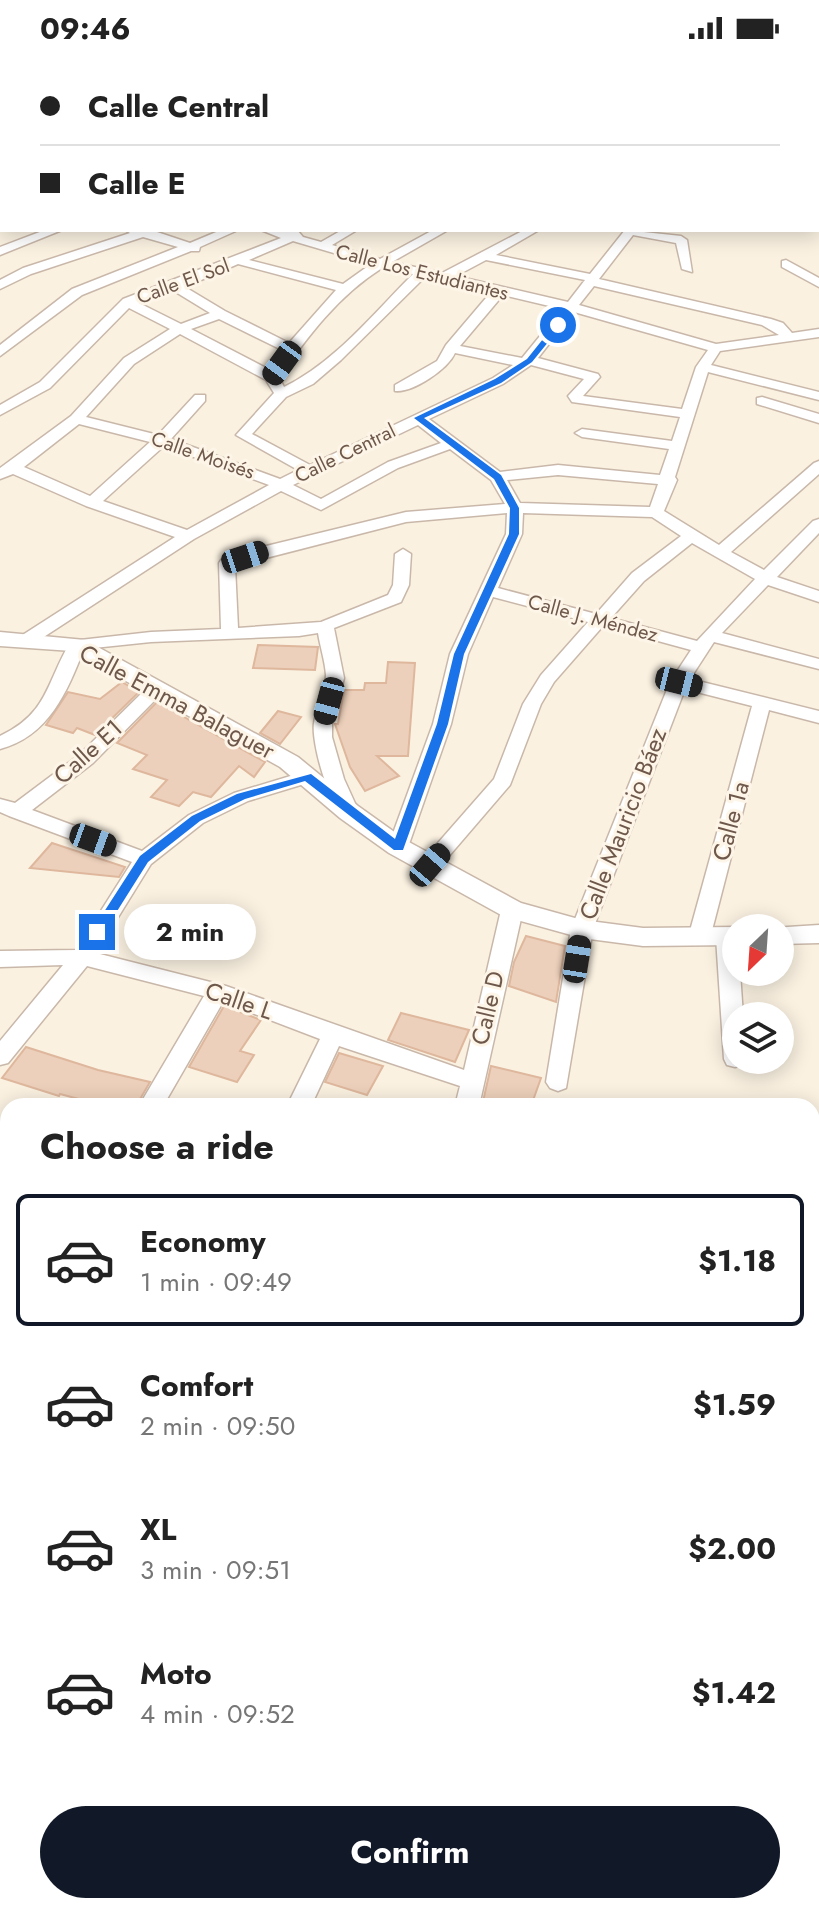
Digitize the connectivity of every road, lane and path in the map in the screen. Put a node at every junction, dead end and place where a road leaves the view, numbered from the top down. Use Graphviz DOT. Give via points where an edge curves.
graph roads {
  1 [pos="51,232"];
  2 [pos="139,232"];
  3 [pos="145,232"];
  4 [pos="227,232"];
  5 [pos="273,232"];
  6 [pos="302,232"];
  7 [pos="347,232"];
  8 [pos="438,232"];
  9 [pos="529,232"];
  10 [pos="629,232"];
  11 [pos="636,232"];
  12 [pos="292,238"];
  13 [pos="190,247"];
  14 [pos="320,247"];
  15 [pos="0,251"];
  16 [pos="483,256"];
  17 [pos="239,261"];
  18 [pos="381,263"];
  19 [pos="786,264"];
  20 [pos="688,269"];
  21 [pos="422,273"];
  22 [pos="443,278"];
  23 [pos="592,279"];
  24 [pos="819,283"];
  25 [pos="0,285"];
  26 [pos="175,286"];
  27 [pos="345,288"];
  28 [pos="499,291"];
  29 [pos="128,302"];
  30 [pos="572,307"];
  31 [pos="220,314"];
  32 [pos="177,330"];
  33 [pos="819,333"];
  34 [pos="789,337"];
  35 [pos="451,348"];
  36 [pos="716,348"];
  37 [pos="292,350"];
  38 [pos="0,352"];
  39 [pos="527,362"];
  40 [pos="703,367"];
  41 [pos="272,377"];
  42 [pos="400,388"];
  43 [pos="281,394"];
  44 [pos="819,396"];
  45 [pos="200,398"];
  46 [pos="762,401"];
  47 [pos="0,411"];
  48 [pos="689,414"];
  49 [pos="418,418"];
  50 [pos="76,419"];
  51 [pos="819,419"];
  52 [pos="582,433"];
  53 [pos="163,439"];
  54 [pos="454,443"];
  55 [pos="679,446"];
  56 [pos="819,466"];
  57 [pos="7,471"];
  58 [pos="311,471"];
  59 [pos="497,477"];
  60 [pos="669,480"];
  61 [pos="282,484"];
  62 [pos="92,503"];
  63 [pos="515,508"];
  64 [pos="656,512"];
  65 [pos="819,524"];
  66 [pos="188,536"];
  67 [pos="691,536"];
  68 [pos="720,553"];
  69 [pos="403,554"];
  70 [pos="767,579"];
  71 [pos="486,590"];
  72 [pos="819,597"];
  73 [pos="599,620"];
  74 [pos="325,626"];
  75 [pos="230,632"];
  76 [pos="9,641"];
  77 [pos="705,641"];
  78 [pos="77,645"];
  79 [pos="819,664"];
  80 [pos="679,682"];
  81 [pos="157,688"];
  82 [pos="762,703"];
  83 [pos="819,717"];
  84 [pos="0,743"];
  85 [pos="307,777"];
  86 [pos="8,809"];
  87 [pos="349,812"];
  88 [pos="398,847"];
  89 [pos="144,859"];
  90 [pos="430,865"];
  91 [pos="512,910"];
  92 [pos="582,929"];
  93 [pos="819,934"];
  94 [pos="794,935"];
  95 [pos="722,937"];
  96 [pos="699,938"];
  97 [pos="82,957"];
  98 [pos="0,959"];
  99 [pos="218,992"];
  100 [pos="333,1035"];
  101 [pos="0,1057"];
  102 [pos="471,1081"];
  103 [pos="558,1082"];
  104 [pos="156,1098"];
  105 [pos="303,1098"];
  106 [pos="468,1098"];
  1 -- 15 [label="street"];
  2 -- 25 [label="street"];
  3 -- 13 [label="street"];
  4 -- 13 [label="street"];
  5 -- 12 [label="street, Calle Los Estudiantes"];
  6 -- 12 [label="street, Calle El Sol"];
  7 -- 14 [label="street"];
  8 -- 18 [label="street"];
  9 -- 16 [label="street"];
  10 -- 23 [label="street, Calle Central"];
  11 -- 20 [label="street" via="681,240"];
  12 -- 14 [label="street, Calle Los Estudiantes"];
  12 -- 17 [label="street, Calle El Sol"];
  13 -- 17 [label="street"];
  13 -- 38 [label="street" via="77,292"];
  14 -- 18 [label="street, Calle Los Estudiantes"];
  16 -- 22 [label="street"];
  16 -- 23 [label="street"];
  17 -- 26 [label="street, Calle El Sol"];
  17 -- 27 [label="street"];
  18 -- 21 [label="street, Calle Los Estudiantes"];
  18 -- 27 [label="street"];
  19 -- 24 [label="street"];
  21 -- 22 [label="street, Calle Los Estudiantes"];
  21 -- 43 [label="street" via="336,357 308,381"];
  22 -- 28 [label="street, Calle Los Estudiantes"];
  23 -- 30 [label="street, Calle Central"];
  23 -- 34 [label="street" via="766,322"];
  26 -- 29 [label="street, Calle El Sol"];
  26 -- 31 [label="street"];
  27 -- 37 [label="street"];
  28 -- 30 [label="street, Calle Los Estudiantes"];
  28 -- 35 [label="street"];
  29 -- 32 [label="street"];
  29 -- 47 [label="street, Calle El Sol" via="45,385"];
  30 -- 36 [label="street, Calle Los Estudiantes"];
  30 -- 39 [label="street, Calle Central"];
  31 -- 32 [label="street"];
  31 -- 37 [label="street"];
  32 -- 41 [label="street"];
  32 -- 50 [label="street" via="129,361"];
  33 -- 34 [label="street"];
  34 -- 36 [label="street"];
  35 -- 39 [label="street"];
  35 -- 42 [label="street" via="443,364"];
  36 -- 40 [label="street"];
  37 -- 41 [label="street"];
  39 -- 48 [label="street" via="593,377 577,399"];
  39 -- 49 [label="street, Calle Central"];
  40 -- 44 [label="street"];
  40 -- 48 [label="street"];
  41 -- 43 [label="street"];
  43 -- 58 [label="street" via="243,435"];
  45 -- 53 [label="street"];
  46 -- 51 [label="street"];
  48 -- 55 [label="street"];
  49 -- 54 [label="street"];
  49 -- 58 [label="street, Calle Central"];
  50 -- 53 [label="street, Calle Moisés"];
  50 -- 57 [label="street"];
  52 -- 55 [label="street"];
  53 -- 61 [label="street, Calle Moisés"];
  53 -- 62 [label="street"];
  54 -- 59 [label="street"];
  54 -- 61 [label="street, Calle Moisés" via="393,465 321,505"];
  55 -- 60 [label="street"];
  56 -- 68 [label="street"];
  57 -- 62 [label="street"];
  58 -- 61 [label="street, Calle Central"];
  59 -- 60 [label="street" via="547,470"];
  59 -- 63 [label="street"];
  60 -- 64 [label="street"];
  61 -- 66 [label="street, Calle Central"];
  62 -- 66 [label="street"];
  63 -- 64 [label="street"];
  63 -- 71 [label="street" via="514,534"];
  63 -- 75 [label="street" via="383,521 227,563"];
  64 -- 67 [label="street"];
  65 -- 70 [label="street, Calle Mauricio Báez"];
  66 -- 76 [label="street, Calle Central"];
  67 -- 68 [label="street"];
  67 -- 73 [label="street" via="638,577"];
  68 -- 70 [label="street"];
  69 -- 74 [label="street" via="395,598"];
  70 -- 72 [label="street"];
  70 -- 77 [label="street, Calle Mauricio Báez"];
  71 -- 73 [label="street, Calle J. Méndez"];
  71 -- 88 [label="street" via="459,654 442,724"];
  73 -- 77 [label="street, Calle J. Méndez"];
  73 -- 90 [label="street" via="540,691 503,781"];
  74 -- 75 [label="street"];
  74 -- 87 [label="street" via="335,678 323,737"];
  75 -- 78 [label="street"];
  76 -- 78 [label="street, Calle Emma Balaguer"];
  77 -- 79 [label="street, Calle J. Méndez"];
  77 -- 80 [label="street, Calle Mauricio Báez"];
  78 -- 81 [label="street, Calle Emma Balaguer"];
  78 -- 84 [label="street" via="51,708 19,735"];
  80 -- 82 [label="street"];
  80 -- 92 [label="street, Calle Mauricio Báez"];
  81 -- 85 [label="street, Calle Emma Balaguer"];
  81 -- 86 [label="street, Calle E1" via="86,759"];
  82 -- 83 [label="street"];
  82 -- 96 [label="street, Calle 1a"];
  85 -- 87 [label="street, Calle Emma Balaguer"];
  85 -- 89 [label="street" via="241,797 196,819"];
  86 -- 89 [label="street"];
  87 -- 88 [label="street, Calle Emma Balaguer"];
  88 -- 90 [label="street, Calle Emma Balaguer"];
  89 -- 97 [label="street"];
  90 -- 91 [label="street, Calle Emma Balaguer"];
  91 -- 92 [label="street, Calle Emma Balaguer"];
  91 -- 102 [label="street, Calle D"];
  92 -- 96 [label="street, Calle Emma Balaguer"];
  92 -- 103 [label="street, Calle Mauricio Báez"];
  93 -- 94 [label="street"];
  95 -- 96 [label="street, Calle Emma Balaguer"];
  97 -- 98 [label="street, Calle L"];
  97 -- 99 [label="street, Calle L"];
  97 -- 101 [label="street"];
  99 -- 100 [label="street, Calle L"];
  99 -- 104 [label="street"];
  100 -- 102 [label="street, Calle L"];
  100 -- 105 [label="street"];
  102 -- 106 [label="street, Calle D"];
}
